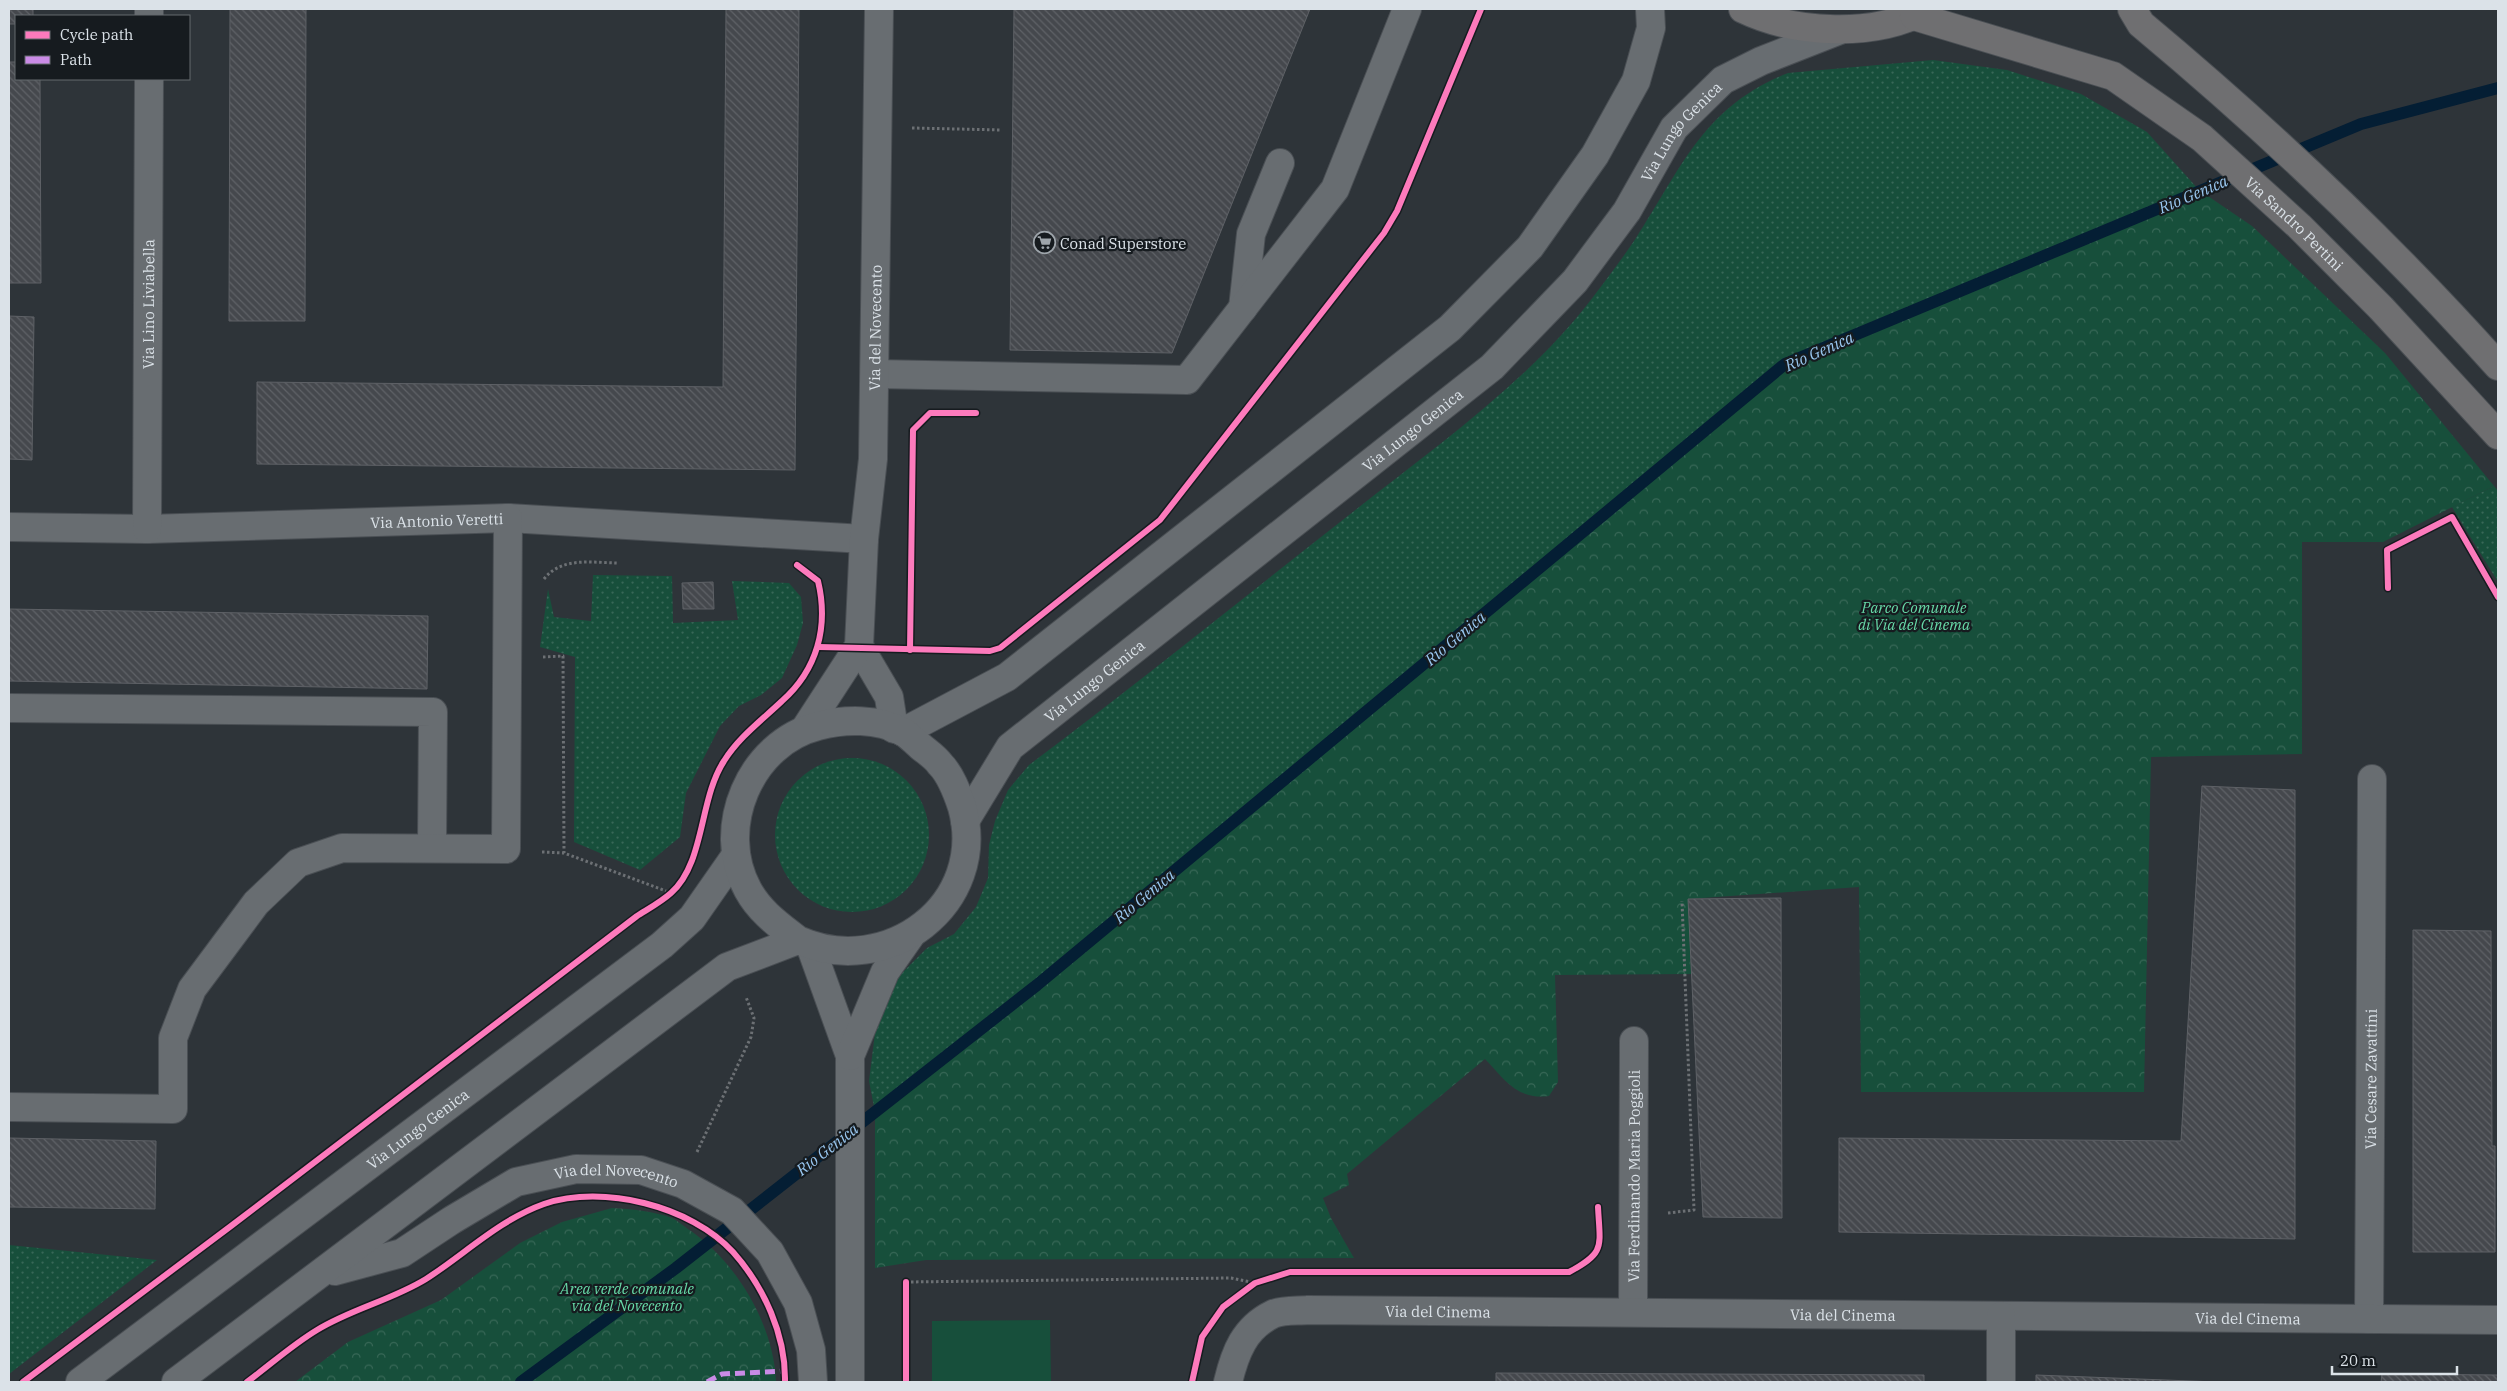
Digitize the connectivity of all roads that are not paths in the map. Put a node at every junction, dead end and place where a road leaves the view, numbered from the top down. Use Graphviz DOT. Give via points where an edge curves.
graph roads {
  1 [pos="879,9"];
  2 [pos="1407,9"];
  3 [pos="1650,9"];
  4 [pos="1743,9"];
  5 [pos="2132,9"];
  6 [pos="1920,12"];
  7 [pos="1840,30"];
  8 [pos="148,80"];
  9 [pos="1280,163"];
  10 [pos="1243,308"];
  11 [pos="2498,366"];
  12 [pos="875,374"];
  13 [pos="2498,435"];
  14 [pos="508,518"];
  15 [pos="9,528"];
  16 [pos="147,529"];
  17 [pos="864,539"];
  18 [pos="859,646"];
  19 [pos="9,708"];
  20 [pos="805,729"];
  21 [pos="898,730"];
  22 [pos="2372,779"];
  23 [pos="966,821"];
  24 [pos="432,848"];
  25 [pos="736,855"];
  26 [pos="911,935"];
  27 [pos="804,942"];
  28 [pos="1634,1041"];
  29 [pos="850,1056"];
  30 [pos="9,1107"];
  31 [pos="321,1274"];
  32 [pos="1633,1312"];
  33 [pos="2001,1316"];
  34 [pos="2369,1319"];
  35 [pos="2498,1320"];
  36 [pos="80,1382"];
  37 [pos="176,1382"];
  38 [pos="813,1382"];
  39 [pos="850,1382"];
  40 [pos="1228,1382"];
  41 [pos="2001,1382"];
  1 -- 12 [label="street, Via del Novecento"];
  2 -- 10 [label="street" via="1335,189"];
  3 -- 21 [label="street" via="1651,28 1636,81 1595,155 1530,247 1450,328 1007,677"];
  4 -- 7 [label="main road" via="1766,20"];
  5 -- 11 [label="main road" via="2141,24 2235,102 2353,214 2438,298"];
  6 -- 7 [label="main road" via="1878,26"];
  6 -- 13 [label="main road, Via Sandro Pertini" via="2113,76 2202,138 2299,226 2381,308"];
  7 -- 23 [label="street, Via Lungo Genica" via="1761,61 1723,80 1674,128 1627,211 1575,282 1492,367 1010,746"];
  8 -- 16 [label="street, Via Lino Liviabella"];
  9 -- 10 [label="street" via="1251,234"];
  10 -- 12 [label="street" via="1186,380"];
  12 -- 17 [label="street, Via del Novecento" via="874,459"];
  14 -- 16 [label="street, Via Antonio Veretti"];
  14 -- 17 [label="street, Via Antonio Veretti"];
  14 -- 24 [label="street" via="506,849"];
  15 -- 16 [label="street, Via Antonio Veretti"];
  17 -- 18 [label="street, Via del Novecento"];
  18 -- 20 [label="street"];
  18 -- 21 [label="street" via="889,697"];
  19 -- 24 [label="street" via="433,712"];
  20 -- 21 [label="street, Via Lungo Genica" via="834,721 865,721"];
  20 -- 25 [label="street, Via Lungo Genica" via="773,750 749,780 736,816"];
  21 -- 23 [label="street, Via Lungo Genica" via="941,764 957,791"];
  22 -- 34 [label="street, Via Cesare Zavattini"];
  23 -- 26 [label="street, Via Lungo Genica" via="965,854 955,886 937,914"];
  24 -- 30 [label="street" via="342,848 298,863 256,903 192,989 174,1038 173,1108"];
  25 -- 27 [label="street, Via Lungo Genica" via="748,889 769,918"];
  25 -- 36 [label="street, Via Lungo Genica" via="692,918 662,945"];
  26 -- 27 [label="street, Via Lungo Genica" via="879,948 844,952"];
  26 -- 29 [label="street" via="885,972"];
  27 -- 29 [label="street"];
  27 -- 31 [label="street" via="726,966"];
  28 -- 32 [label="street, Via Ferdinando Maria Poggioli"];
  29 -- 39 [label="street"];
  31 -- 37 [label="street"];
  31 -- 38 [label="street, Via del Novecento" via="402,1253 516,1182 576,1169 641,1170 683,1184 732,1211 770,1252 798,1303 811,1350"];
  32 -- 33 [label="street, Via del Cinema"];
  32 -- 40 [label="street, Via del Cinema" via="1308,1310 1274,1313 1249,1330 1234,1354"];
  33 -- 34 [label="street, Via del Cinema"];
  33 -- 41 [label="street"];
  34 -- 35 [label="street, Via del Cinema"];
}
